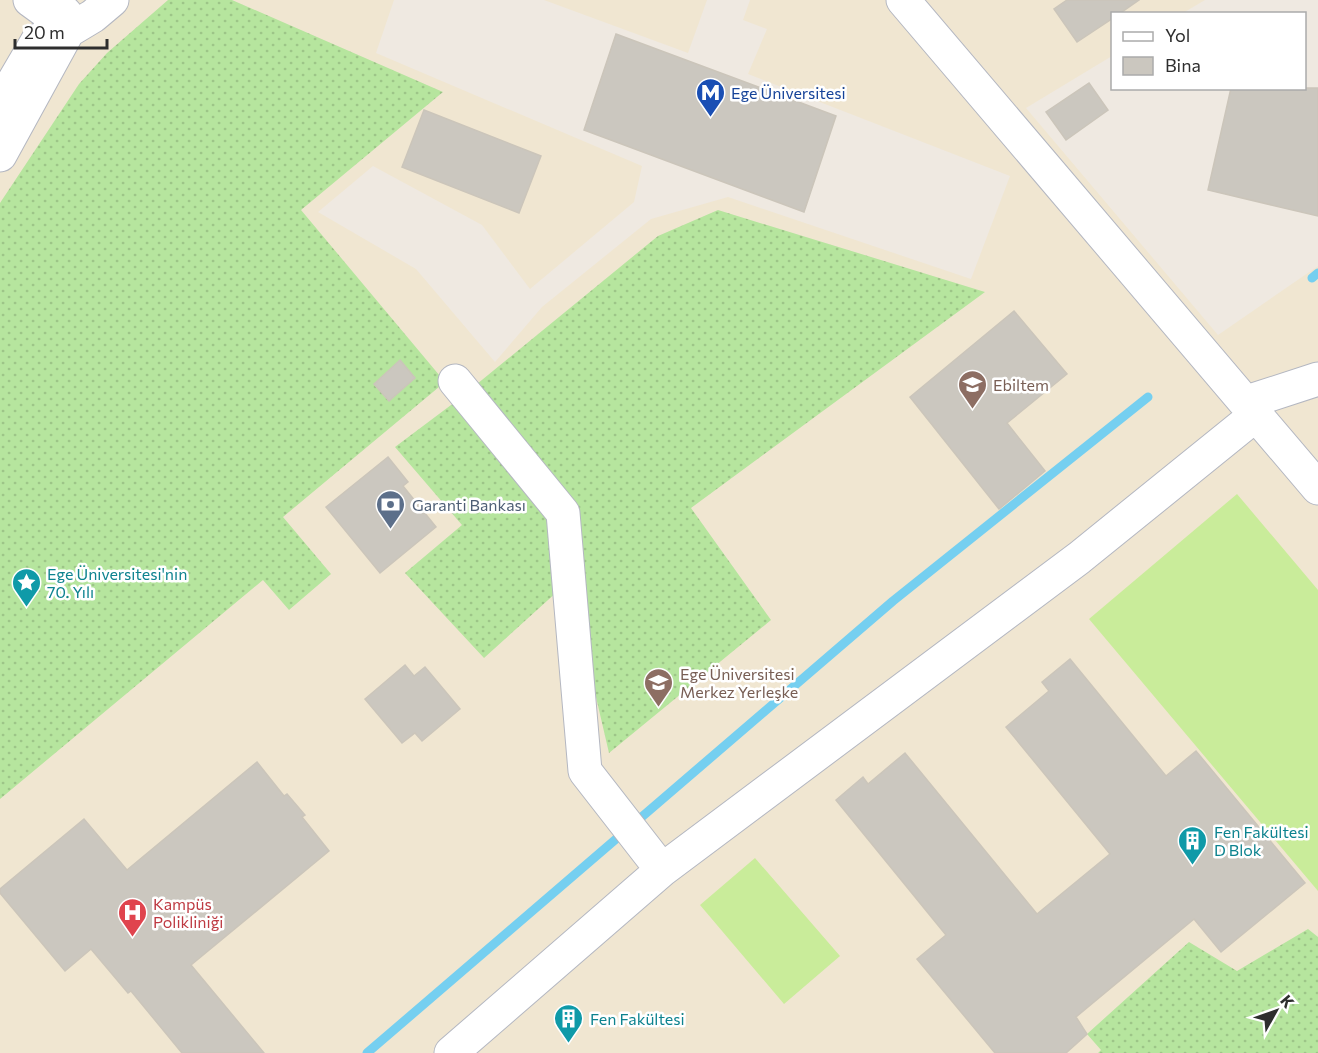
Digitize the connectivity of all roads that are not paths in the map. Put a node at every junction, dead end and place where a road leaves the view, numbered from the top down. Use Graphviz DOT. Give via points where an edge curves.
graph roads {
  1 [pos="112,0"];
  2 [pos="903,0"];
  3 [pos="53,12"];
  4 [pos="0,105"];
  5 [pos="0,155"];
  6 [pos="1318,379"];
  7 [pos="455,381"];
  8 [pos="1252,408"];
  9 [pos="1318,488"];
  10 [pos="663,870"];
  11 [pos="451,1053"];
  1 -- 3 [label="street" via="93,16"];
  2 -- 8 [label="street"];
  3 -- 4 [label="street"];
  3 -- 5 [label="street"];
  6 -- 8 [label="street"];
  7 -- 10 [label="street" via="563,513 585,771"];
  8 -- 9 [label="street"];
  8 -- 10 [label="street" via="1079,558"];
  10 -- 11 [label="street"];
}
